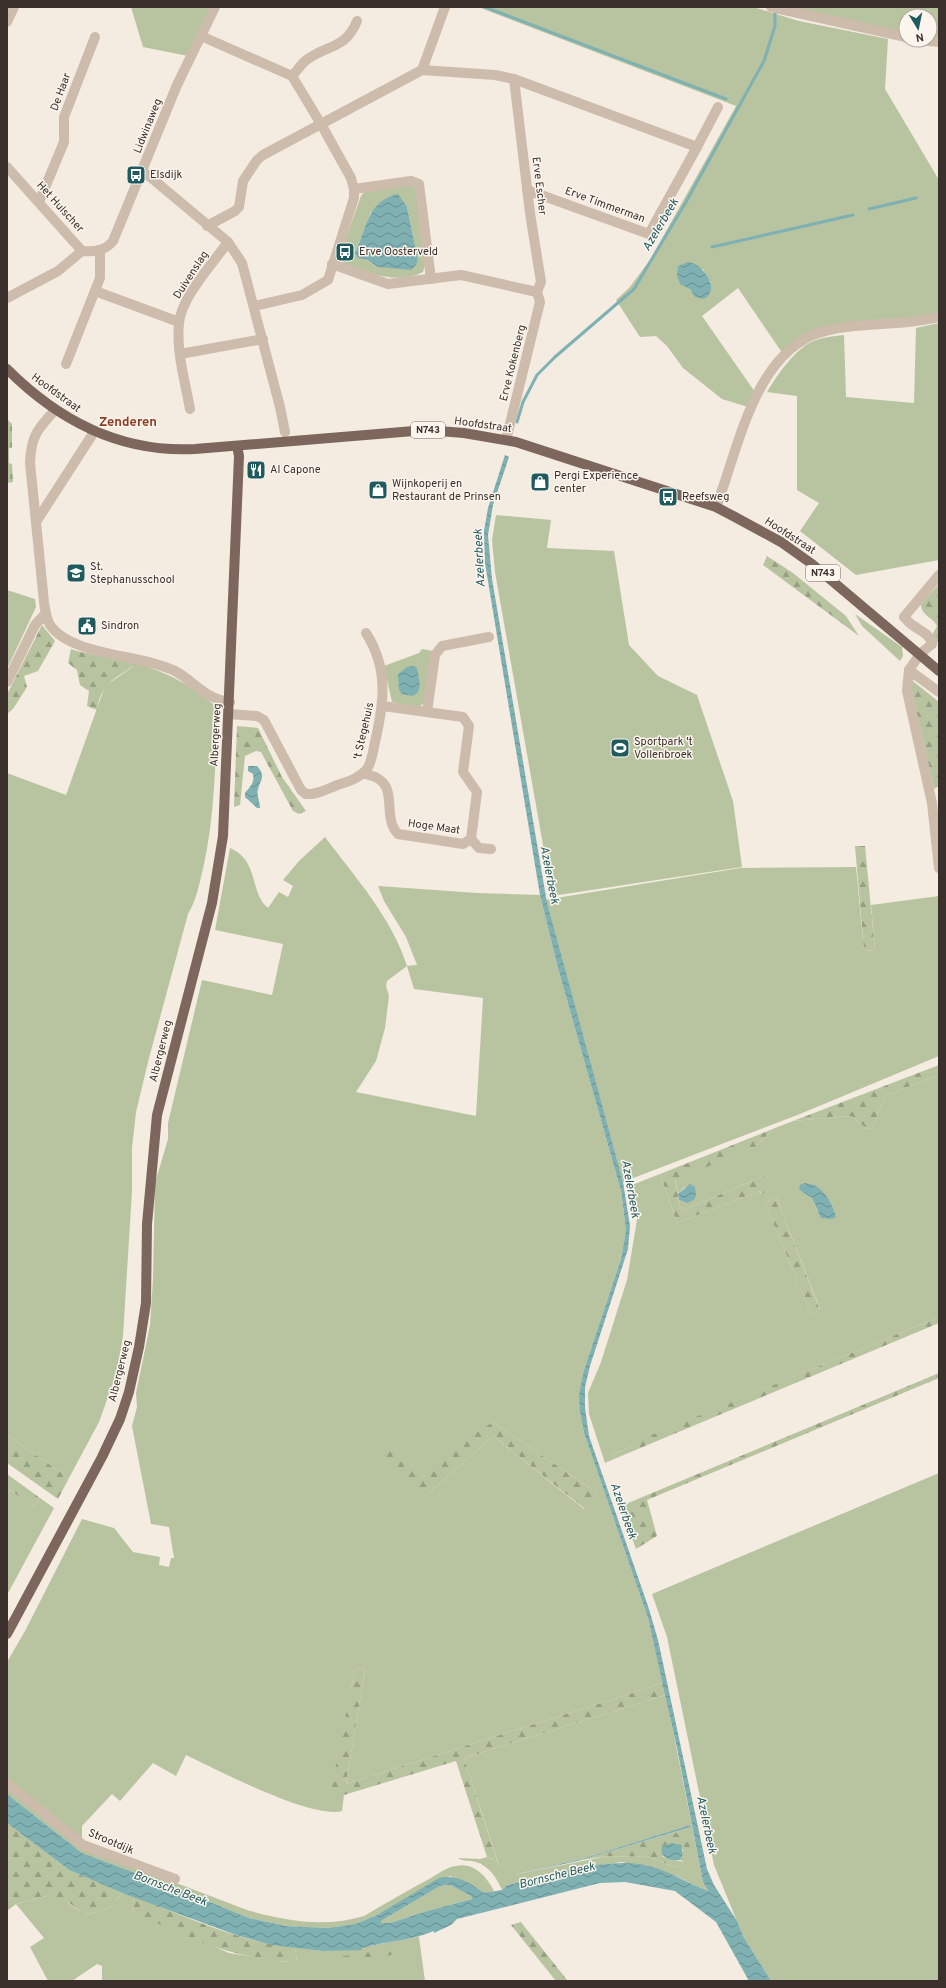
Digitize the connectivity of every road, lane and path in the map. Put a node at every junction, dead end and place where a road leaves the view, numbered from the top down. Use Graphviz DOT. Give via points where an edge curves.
graph roads {
  1 [pos="14,7"];
  2 [pos="215,7"];
  3 [pos="445,7"];
  4 [pos="774,8"];
  5 [pos="357,21"];
  6 [pos="7,22"];
  7 [pos="898,35"];
  8 [pos="201,36"];
  9 [pos="95,37"];
  10 [pos="422,70"];
  11 [pos="292,76"];
  12 [pos="514,80"];
  13 [pos="718,107"];
  14 [pos="321,124"];
  15 [pos="697,147"];
  16 [pos="7,167"];
  17 [pos="143,171"];
  18 [pos="354,189"];
  19 [pos="527,190"];
  20 [pos="39,202"];
  21 [pos="208,226"];
  22 [pos="228,242"];
  23 [pos="82,250"];
  24 [pos="100,250"];
  25 [pos="332,264"];
  26 [pos="432,279"];
  27 [pos="95,291"];
  28 [pos="537,292"];
  29 [pos="7,298"];
  30 [pos="255,306"];
  31 [pos="939,317"];
  32 [pos="179,322"];
  33 [pos="263,339"];
  34 [pos="180,354"];
  35 [pos="66,364"];
  36 [pos="7,369"];
  37 [pos="190,408"];
  38 [pos="55,410"];
  39 [pos="94,432"];
  40 [pos="284,432"];
  41 [pos="506,440"];
  42 [pos="237,446"];
  43 [pos="716,507"];
  44 [pos="36,522"];
  45 [pos="939,575"];
  46 [pos="46,613"];
  47 [pos="366,633"];
  48 [pos="489,637"];
  49 [pos="936,646"];
  50 [pos="920,654"];
  51 [pos="938,669"];
  52 [pos="909,670"];
  53 [pos="7,682"];
  54 [pos="939,692"];
  55 [pos="230,702"];
  56 [pos="383,706"];
  57 [pos="427,712"];
  58 [pos="229,714"];
  59 [pos="363,773"];
  60 [pos="471,839"];
  61 [pos="491,849"];
  62 [pos="939,868"];
  63 [pos="7,1634"];
  64 [pos="7,1783"];
  65 [pos="175,1879"];
  1 -- 6 [label="street"];
  2 -- 8 [label="street, Lidwinaweg"];
  3 -- 10 [label="street"];
  4 -- 7 [label="street"];
  5 -- 11 [label="street" via="347,40 304,62"];
  8 -- 11 [label="street"];
  8 -- 17 [label="street, Lidwinaweg" via="177,85"];
  9 -- 20 [label="street, De Haar" via="64,117 64,142"];
  10 -- 12 [label="street" via="495,75"];
  10 -- 14 [label="street"];
  11 -- 14 [label="street"];
  12 -- 15 [label="street"];
  12 -- 19 [label="street, Erve Escher"];
  13 -- 15 [label="street, Erve Timmerman"];
  14 -- 18 [label="street" via="351,178"];
  14 -- 21 [label="street" via="257,160 243,181 239,207"];
  15 -- 19 [label="street, Erve Timmerman" via="649,234"];
  16 -- 20 [label="street, Het Hulscher"];
  17 -- 21 [label="street"];
  17 -- 24 [label="street, Lidwinaweg" via="113,241 109,247"];
  18 -- 25 [label="street" via="354,198"];
  18 -- 26 [label="street" via="411,181 419,184"];
  19 -- 28 [label="street, Erve Escher" via="541,282"];
  20 -- 23 [label="street, Het Hulscher"];
  21 -- 22 [label="street"];
  22 -- 30 [label="street" via="242,263"];
  22 -- 32 [label="street, Duivenslag" via="190,295"];
  23 -- 24 [label="street, Het Hulscher"];
  23 -- 29 [label="street" via="58,271"];
  24 -- 27 [label="street" via="101,274"];
  25 -- 26 [label="street" via="388,284"];
  25 -- 30 [label="street" via="328,280 316,288 302,295"];
  26 -- 28 [label="street" via="461,275"];
  27 -- 32 [label="street"];
  27 -- 35 [label="street"];
  28 -- 41 [label="street, Erve Kokenberg" via="540,302"];
  30 -- 33 [label="street"];
  31 -- 43 [label="street" via="839,328 800,341 772,370 758,393 746,418"];
  32 -- 34 [label="street, Duivenslag"];
  33 -- 34 [label="street"];
  33 -- 40 [label="street"];
  34 -- 37 [label="street, Duivenslag"];
  36 -- 38 [label="main road, Hoofdstraat / N743"];
  38 -- 39 [label="main road, Hoofdstraat / N743"];
  38 -- 44 [label="street" via="34,435 31,446 31,486"];
  39 -- 42 [label="main road, Hoofdstraat / N743" via="163,448 188,450"];
  39 -- 44 [label="street"];
  41 -- 42 [label="main road, Hoofdstraat / N743" via="426,430"];
  41 -- 43 [label="main road, Hoofdstraat / N743"];
  42 -- 55 [label="main road, Albergerweg" via="239,456"];
  43 -- 50 [label="main road, Hoofdstraat / N743" via="781,542 806,560"];
  44 -- 46 [label="street"];
  45 -- 49 [label="street" via="904,617 926,633"];
  46 -- 53 [label="street" via="35,625"];
  46 -- 55 [label="street" via="58,634 72,642 90,649 148,661 175,671 216,700"];
  47 -- 56 [label="street, 't Stegehuis" via="382,676"];
  48 -- 57 [label="street" via="442,646 438,650 435,655"];
  49 -- 50 [label="street"];
  50 -- 51 [label="main road, N743"];
  50 -- 52 [label="street"];
  52 -- 54 [label="street"];
  52 -- 62 [label="street" via="907,691 932,803"];
  55 -- 58 [label="main road, Albergerweg"];
  56 -- 57 [label="street, Hoge Maat"];
  56 -- 59 [label="street, 't Stegehuis" via="369,766"];
  57 -- 60 [label="street, Hoge Maat" via="463,717 469,726 463,772 477,792"];
  58 -- 59 [label="street, 't Stegehuis" via="257,716 264,720 301,790 306,794 316,794 350,781"];
  58 -- 63 [label="main road, Albergerweg" via="223,836 218,873 157,1115 147,1224 146,1303 129,1392 120,1419 102,1457"];
  59 -- 60 [label="street, Hoge Maat" via="380,779 387,786 392,828 398,834 462,844"];
  60 -- 61 [label="street, Hoge Maat" via="479,848"];
  64 -- 65 [label="street, Strootdijk" via="83,1845"];
}
